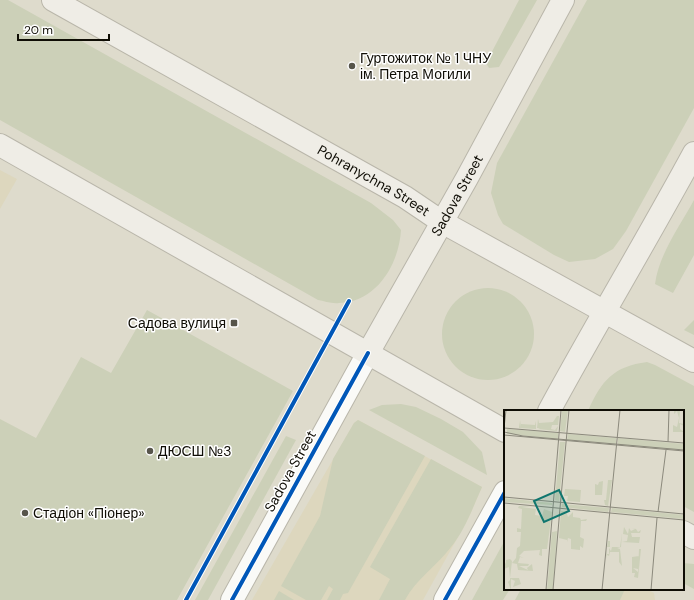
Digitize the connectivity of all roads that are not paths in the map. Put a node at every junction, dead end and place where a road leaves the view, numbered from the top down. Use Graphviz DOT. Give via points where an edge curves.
graph roads {
  1 [pos="53,0"];
  2 [pos="563,0"];
  3 [pos="0,145"];
  4 [pos="694,153"];
  5 [pos="442,222"];
  6 [pos="604,311"];
  7 [pos="368,353"];
  8 [pos="694,362"];
  9 [pos="550,410"];
  10 [pos="504,430"];
  11 [pos="504,494"];
  12 [pos="684,533"];
  13 [pos="694,538"];
  14 [pos="232,600"];
  15 [pos="445,600"];
  1 -- 5 [label="main road, Pohranychna Street" via="405,197"];
  2 -- 5 [label="main road, Sadova Street"];
  3 -- 7 [label="main road"];
  4 -- 6 [label="main road"];
  5 -- 6 [label="main road, Pohranychna Street"];
  5 -- 7 [label="main road, Sadova Street"];
  6 -- 8 [label="main road, Pohranychna Street"];
  6 -- 9 [label="main road"];
  7 -- 10 [label="main road"];
  7 -- 14 [label="street, Sadova Street"];
  11 -- 15 [label="street"];
  12 -- 13 [label="main road"];
}
